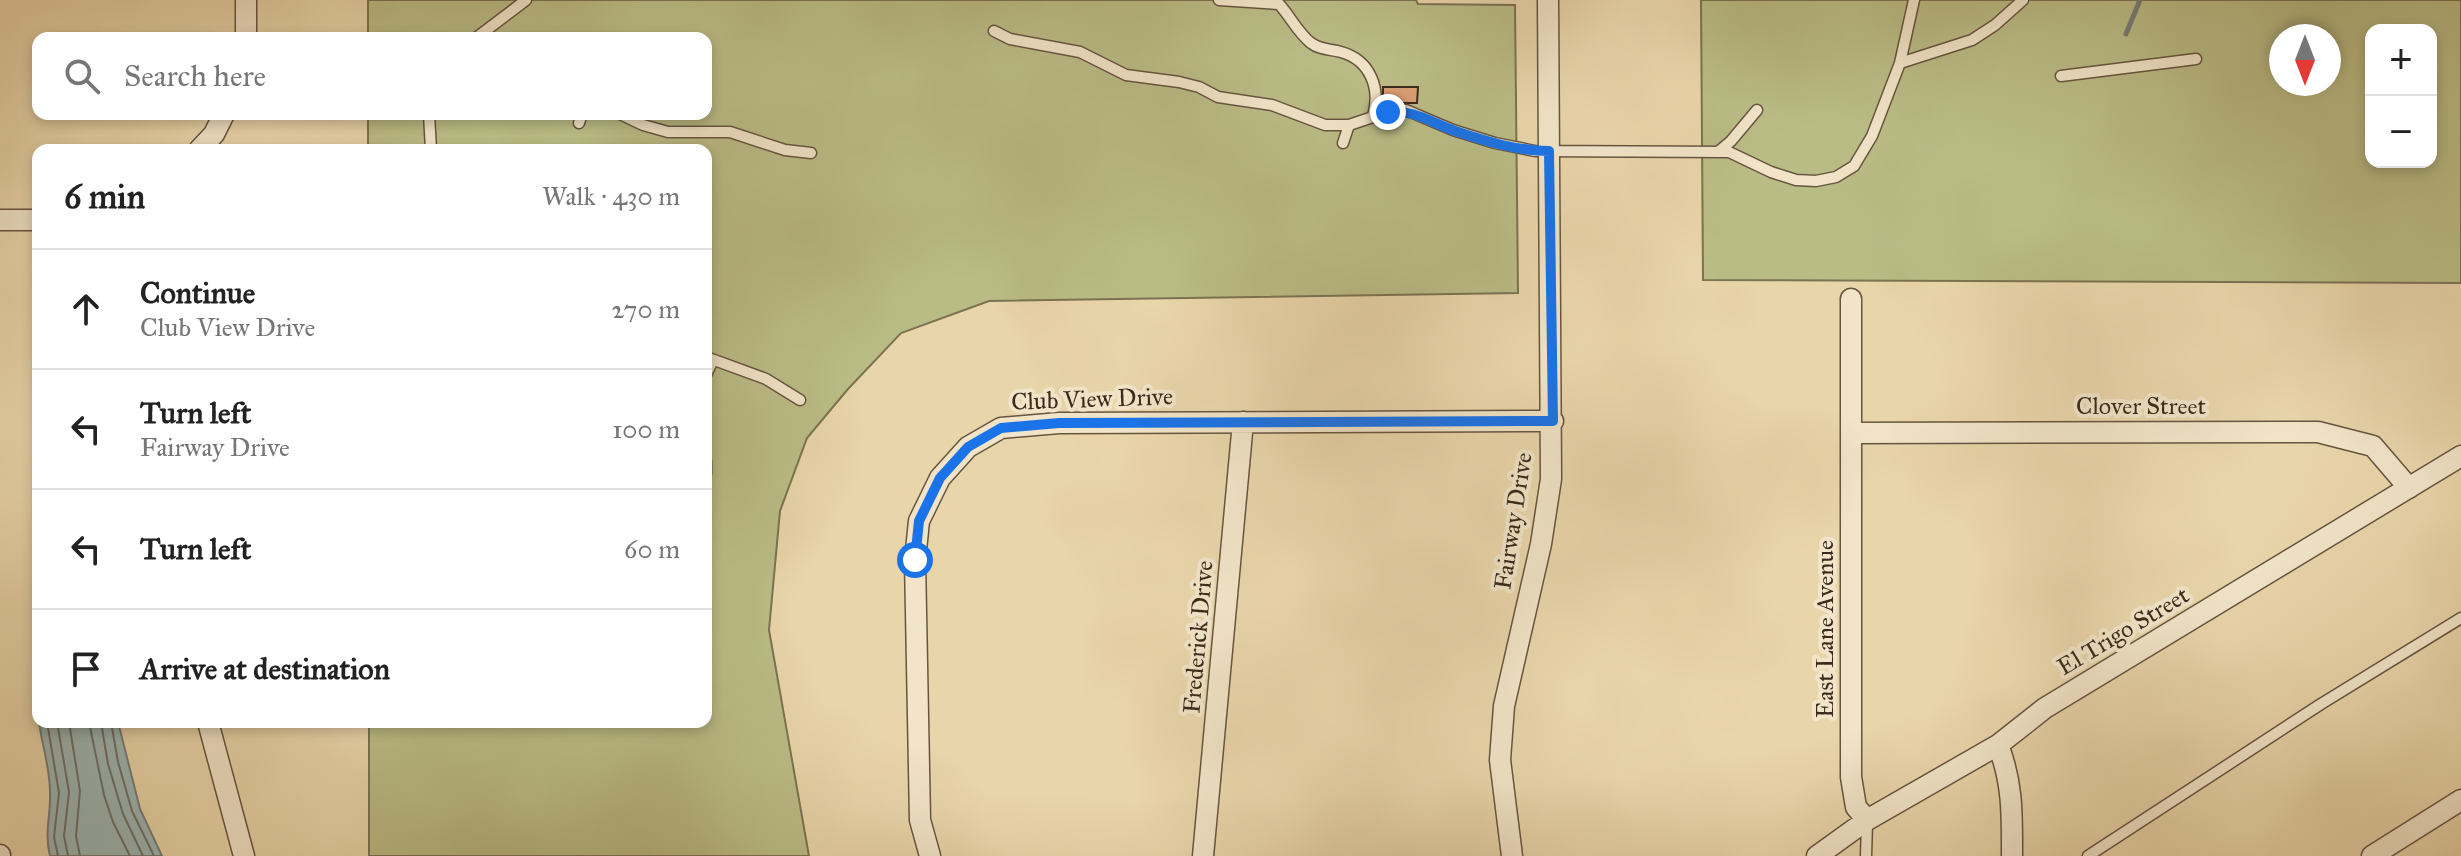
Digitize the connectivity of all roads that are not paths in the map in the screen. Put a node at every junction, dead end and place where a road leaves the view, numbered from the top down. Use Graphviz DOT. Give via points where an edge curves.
graph roads {
  1 [pos="246,0"];
  2 [pos="526,0"];
  3 [pos="1219,0"];
  4 [pos="1548,0"];
  5 [pos="2023,0"];
  6 [pos="1279,2"];
  7 [pos="1915,2"];
  8 [pos="994,31"];
  9 [pos="246,32"];
  10 [pos="484,32"];
  11 [pos="2196,59"];
  12 [pos="1900,63"];
  13 [pos="2061,76"];
  14 [pos="1757,110"];
  15 [pos="1373,116"];
  16 [pos="221,120"];
  17 [pos="429,120"];
  18 [pos="633,120"];
  19 [pos="1349,125"];
  20 [pos="1343,143"];
  21 [pos="205,144"];
  22 [pos="431,144"];
  23 [pos="1549,151"];
  24 [pos="1718,152"];
  25 [pos="811,153"];
  26 [pos="0,220"];
  27 [pos="32,220"];
  28 [pos="1851,299"];
  29 [pos="712,359"];
  30 [pos="800,400"];
  31 [pos="1553,421"];
  32 [pos="1243,422"];
  33 [pos="1851,433"];
  34 [pos="2461,456"];
  35 [pos="2409,488"];
  36 [pos="2461,618"];
  37 [pos="210,728"];
  38 [pos="1998,745"];
  39 [pos="2461,800"];
  40 [pos="1867,820"];
  41 [pos="244,856"];
  42 [pos="930,856"];
  43 [pos="1203,856"];
  44 [pos="1512,856"];
  45 [pos="1817,856"];
  46 [pos="1866,856"];
  47 [pos="2012,856"];
  48 [pos="2088,856"];
  49 [pos="2372,856"];
  1 -- 9 [label="street"];
  2 -- 10 [label="lane"];
  3 -- 6 [label="lane"];
  4 -- 23 [label="street, Fairway Drive"];
  5 -- 12 [label="lane" via="1972,40"];
  6 -- 15 [label="lane" via="1309,42 1357,57 1377,90"];
  7 -- 12 [label="lane"];
  8 -- 19 [label="lane" via="1080,52 1126,75 1272,105 1325,125"];
  11 -- 13 [label="lane"];
  12 -- 24 [label="lane" via="1872,136 1854,166 1836,177 1796,180"];
  14 -- 24 [label="lane"];
  15 -- 19 [label="lane"];
  15 -- 23 [label="lane" via="1406,110 1495,143"];
  16 -- 21 [label="street"];
  17 -- 22 [label="lane"];
  18 -- 25 [label="lane" via="668,132 730,132"];
  19 -- 20 [label="lane"];
  23 -- 24 [label="lane"];
  23 -- 31 [label="street, Fairway Drive"];
  26 -- 27 [label="street"];
  28 -- 33 [label="street, East Lane Avenue"];
  29 -- 30 [label="lane" via="766,379"];
  31 -- 32 [label="street, Club View Drive"];
  31 -- 44 [label="street, Fairway Drive" via="1541,544 1504,706 1500,760"];
  32 -- 42 [label="street, Club View Drive" via="1001,428 968,447 940,478 919,521 915,560 920,820"];
  32 -- 43 [label="street, Frederick Drive"];
  33 -- 35 [label="street, Clover Street" via="2318,432 2373,446"];
  33 -- 40 [label="street, East Lane Avenue" via="1851,777 1856,807"];
  34 -- 35 [label="street, El Trigo Street"];
  35 -- 38 [label="street, El Trigo Street" via="2045,708"];
  36 -- 48 [label="lane"];
  37 -- 41 [label="street"];
  38 -- 40 [label="street, El Trigo Street"];
  38 -- 47 [label="street" via="2011,793"];
  39 -- 49 [label="street"];
  40 -- 45 [label="street, El Trigo Street"];
  40 -- 46 [label="lane"];
}
